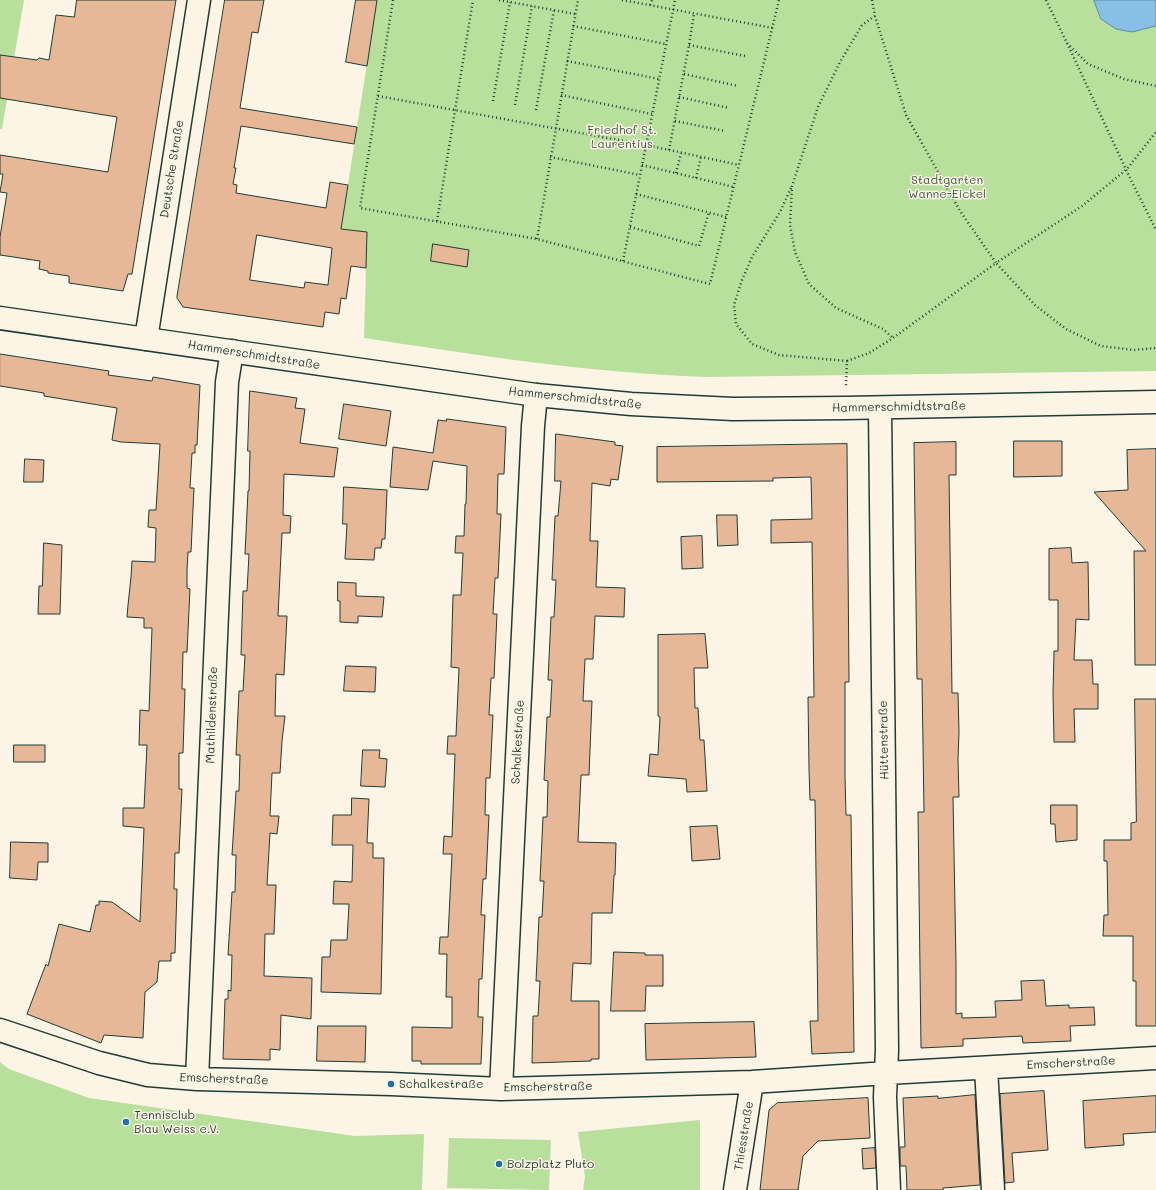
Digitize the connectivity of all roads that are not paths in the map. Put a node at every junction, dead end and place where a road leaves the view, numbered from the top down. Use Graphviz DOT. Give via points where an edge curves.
graph roads {
  1 [pos="199,0"];
  2 [pos="0,318"];
  3 [pos="146,339"];
  4 [pos="232,352"];
  5 [pos="536,395"];
  6 [pos="1156,402"];
  7 [pos="880,408"];
  8 [pos="0,1030"];
  9 [pos="1156,1058"];
  10 [pos="986,1068"];
  11 [pos="887,1073"];
  12 [pos="197,1080"];
  13 [pos="752,1082"];
  14 [pos="501,1089"];
  15 [pos="735,1190"];
  16 [pos="889,1190"];
  17 [pos="993,1190"];
  1 -- 3 [label="street, Deutsche Straße"];
  2 -- 3 [label="street, Hammerschmidtstraße"];
  3 -- 4 [label="street, Hammerschmidtstraße"];
  4 -- 5 [label="street, Hammerschmidtstraße"];
  4 -- 12 [label="street, Mathildenstraße" via="227,382"];
  5 -- 7 [label="street, Hammerschmidtstraße" via="631,404 733,409"];
  5 -- 14 [label="street, Schalkestraße"];
  6 -- 7 [label="street, Hammerschmidtstraße"];
  7 -- 11 [label="street, Hüttenstraße"];
  8 -- 12 [label="street, Emscherstraße" via="99,1063 148,1075"];
  9 -- 10 [label="street, Emscherstraße"];
  10 -- 11 [label="street, Emscherstraße"];
  10 -- 17 [label="street"];
  11 -- 13 [label="street, Emscherstraße"];
  11 -- 16 [label="street" via="885,1096"];
  12 -- 14 [label="street, Emscherstraße"];
  13 -- 14 [label="street, Emscherstraße"];
  13 -- 15 [label="street, Thiesstraße"];
}
